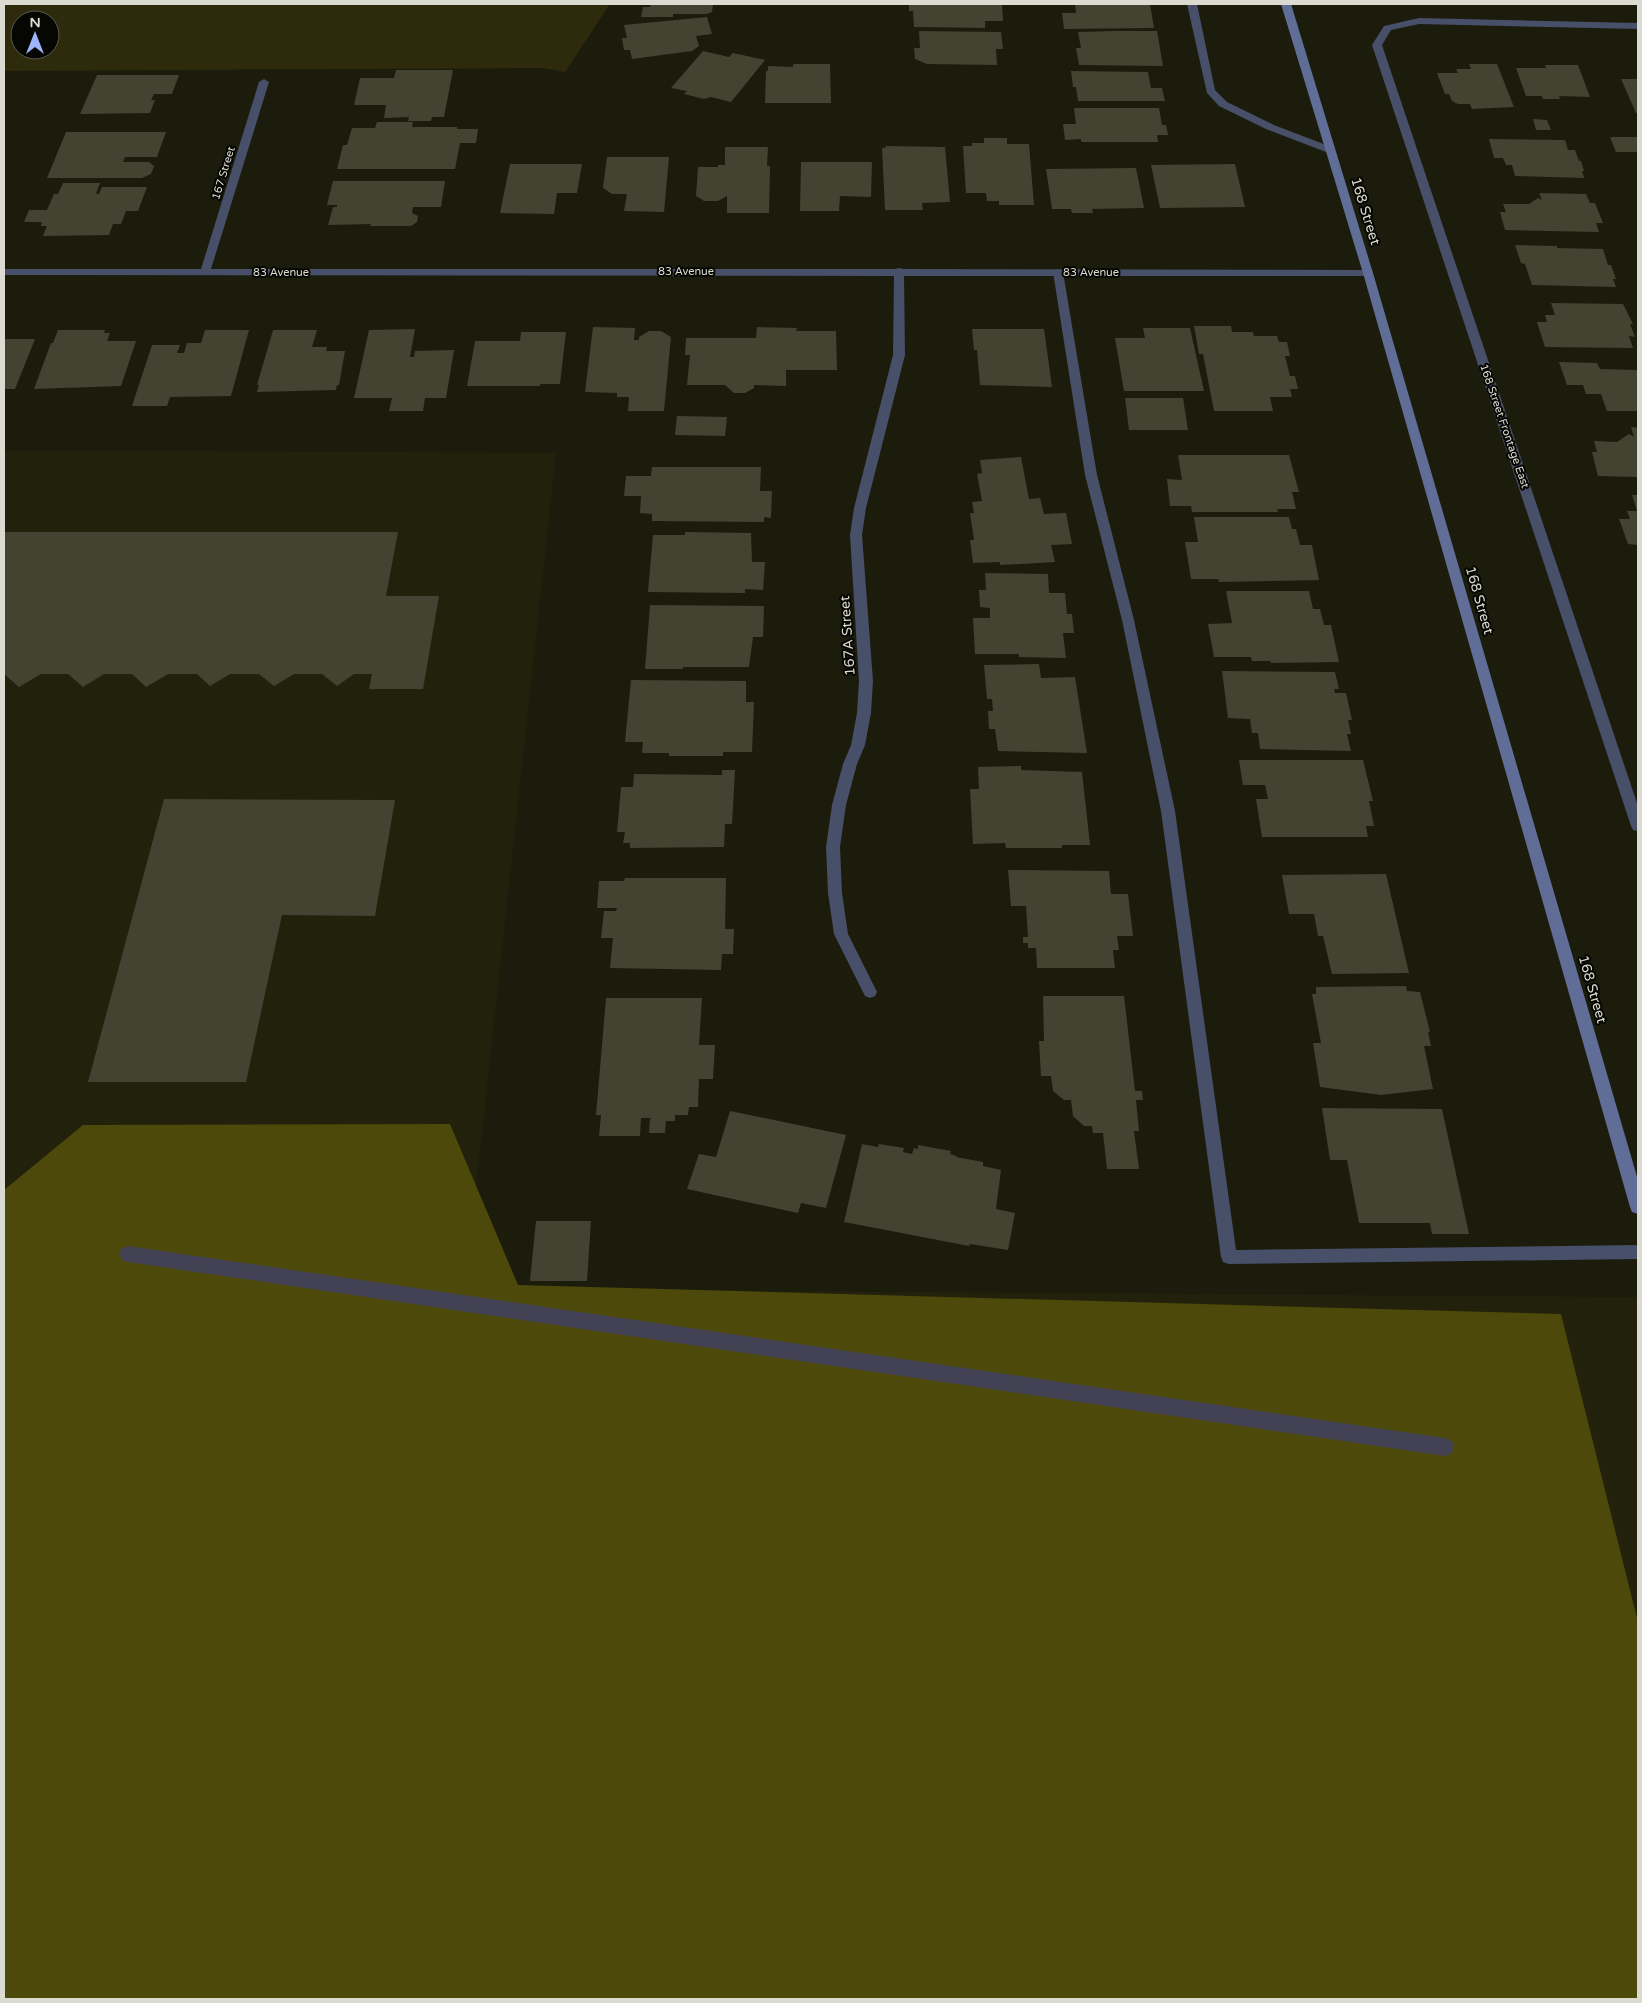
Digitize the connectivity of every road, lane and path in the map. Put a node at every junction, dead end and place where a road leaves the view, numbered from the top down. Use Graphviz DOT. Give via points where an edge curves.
graph roads {
  1 [pos="1192,4"];
  2 [pos="1286,4"];
  3 [pos="1638,26"];
  4 [pos="264,82"];
  5 [pos="1330,150"];
  6 [pos="899,271"];
  7 [pos="4,272"];
  8 [pos="205,272"];
  9 [pos="1058,272"];
  10 [pos="1368,273"];
  11 [pos="1638,826"];
  12 [pos="870,992"];
  13 [pos="1638,1207"];
  14 [pos="1638,1252"];
  1 -- 5 [label="street" via="1210,90 1223,104 1270,127"];
  2 -- 5 [label="main road, 168 Street"];
  3 -- 11 [label="street, 168 Street Frontage East" via="1419,21 1387,28 1377,45"];
  4 -- 8 [label="street, 167 Street"];
  5 -- 10 [label="main road, 168 Street"];
  6 -- 8 [label="street, 83 Avenue"];
  6 -- 9 [label="street, 83 Avenue"];
  6 -- 12 [label="street, 167A Street" via="899,355 856,535 866,682 864,713 839,805 833,847 837,915 850,954"];
  7 -- 8 [label="street, 83 Avenue"];
  9 -- 10 [label="street, 83 Avenue"];
  9 -- 14 [label="street" via="1091,475 1128,620 1168,811 1230,1257"];
  10 -- 13 [label="main road, 168 Street"];
}
